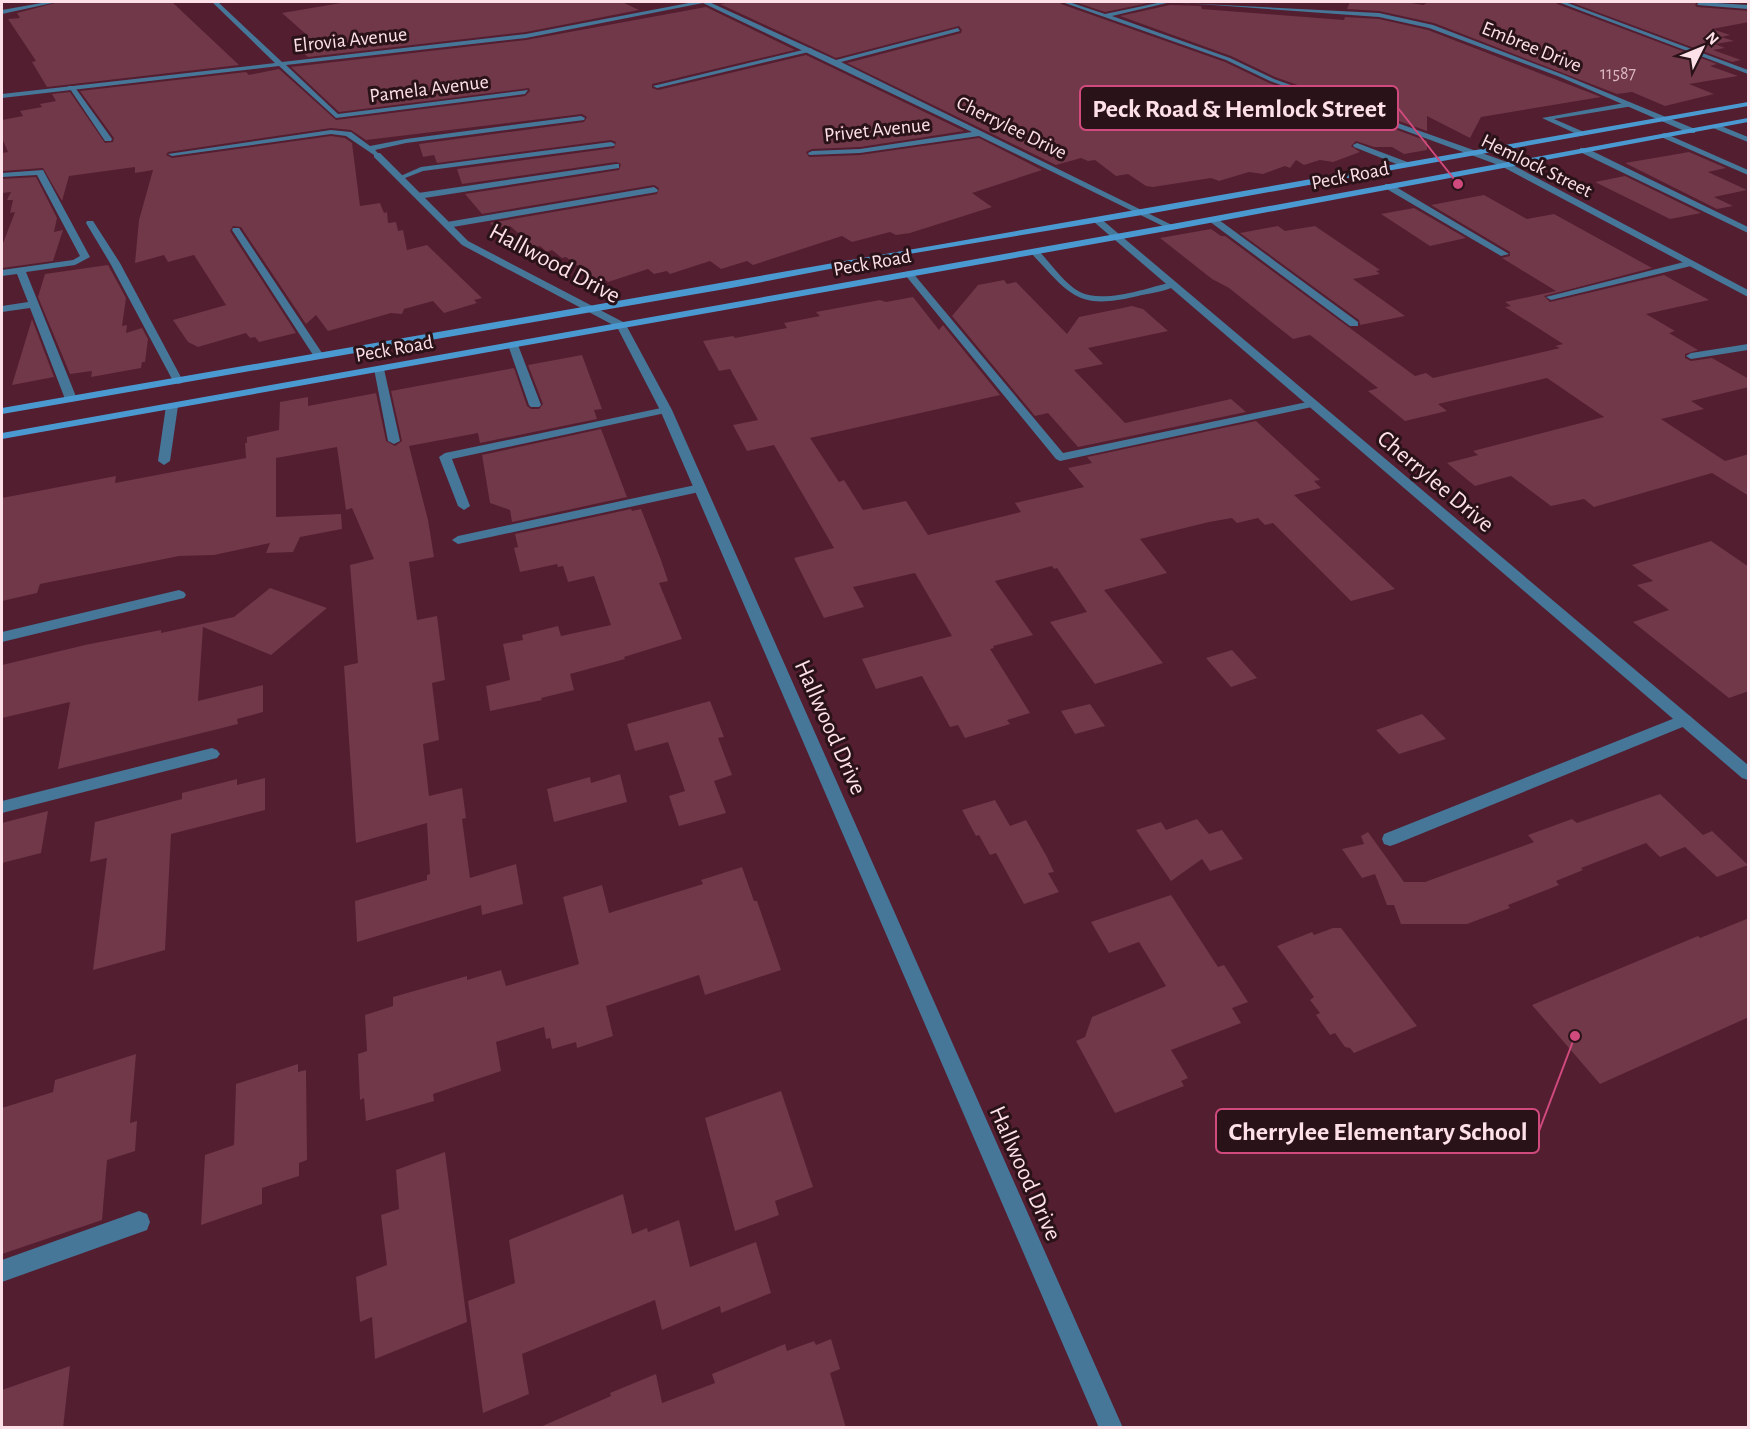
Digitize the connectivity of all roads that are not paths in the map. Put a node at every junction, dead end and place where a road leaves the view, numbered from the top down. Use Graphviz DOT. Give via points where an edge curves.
graph roads {
  1 [pos="54,2"];
  2 [pos="215,2"];
  3 [pos="703,2"];
  4 [pos="1065,2"];
  5 [pos="1168,2"];
  6 [pos="1174,2"];
  7 [pos="1561,2"];
  8 [pos="1699,4"];
  9 [pos="1749,7"];
  10 [pos="2,12"];
  11 [pos="1105,16"];
  12 [pos="958,30"];
  13 [pos="811,50"];
  14 [pos="835,62"];
  15 [pos="282,63"];
  16 [pos="1749,72"];
  17 [pos="657,86"];
  18 [pos="72,88"];
  19 [pos="525,92"];
  20 [pos="2,96"];
  21 [pos="1630,104"];
  22 [pos="1749,104"];
  23 [pos="581,118"];
  24 [pos="1663,118"];
  25 [pos="1749,120"];
  26 [pos="1716,126"];
  27 [pos="1692,131"];
  28 [pos="982,133"];
  29 [pos="1581,134"];
  30 [pos="1664,135"];
  31 [pos="108,139"];
  32 [pos="1749,140"];
  33 [pos="611,144"];
  34 [pos="1357,145"];
  35 [pos="1583,150"];
  36 [pos="372,152"];
  37 [pos="812,153"];
  38 [pos="172,154"];
  39 [pos="1475,154"];
  40 [pos="1504,164"];
  41 [pos="1407,165"];
  42 [pos="616,166"];
  43 [pos="1749,173"];
  44 [pos="2,175"];
  45 [pos="400,178"];
  46 [pos="1388,186"];
  47 [pos="654,190"];
  48 [pos="418,196"];
  49 [pos="1142,212"];
  50 [pos="1212,219"];
  51 [pos="1097,220"];
  52 [pos="90,223"];
  53 [pos="447,225"];
  54 [pos="1172,227"];
  55 [pos="236,230"];
  56 [pos="1749,230"];
  57 [pos="1115,236"];
  58 [pos="1034,251"];
  59 [pos="1504,254"];
  60 [pos="1688,264"];
  61 [pos="20,270"];
  62 [pos="2,273"];
  63 [pos="909,274"];
  64 [pos="1172,285"];
  65 [pos="1749,294"];
  66 [pos="1551,297"];
  67 [pos="34,304"];
  68 [pos="2,309"];
  69 [pos="589,309"];
  70 [pos="1354,324"];
  71 [pos="621,326"];
  72 [pos="513,345"];
  73 [pos="1749,347"];
  74 [pos="319,356"];
  75 [pos="1691,356"];
  76 [pos="379,369"];
  77 [pos="178,381"];
  78 [pos="71,399"];
  79 [pos="1312,404"];
  80 [pos="535,405"];
  81 [pos="172,406"];
  82 [pos="666,410"];
  83 [pos="2,411"];
  84 [pos="2,436"];
  85 [pos="394,441"];
  86 [pos="164,460"];
  87 [pos="700,488"];
  88 [pos="464,506"];
  89 [pos="458,540"];
  90 [pos="179,595"];
  91 [pos="2,637"];
  92 [pos="1685,720"];
  93 [pos="212,754"];
  94 [pos="1749,774"];
  95 [pos="2,807"];
  96 [pos="1390,839"];
  97 [pos="138,1222"];
  98 [pos="2,1271"];
  99 [pos="1111,1428"];
  1 -- 10 [label="street"];
  2 -- 15 [label="street"];
  3 -- 13 [label="street, Cherrylee Drive"];
  3 -- 15 [label="street, Elrovia Avenue" via="526,36"];
  4 -- 11 [label="street, Hemlock Street"];
  5 -- 11 [label="street"];
  6 -- 21 [label="street, Embree Drive" via="1379,15 1431,26"];
  7 -- 16 [label="street"];
  8 -- 9 [label="street"];
  11 -- 39 [label="street, Hemlock Street"];
  12 -- 14 [label="street"];
  13 -- 14 [label="street, Cherrylee Drive"];
  13 -- 17 [label="street"];
  14 -- 28 [label="street, Cherrylee Drive"];
  15 -- 18 [label="street, Elrovia Avenue"];
  15 -- 19 [label="street, Pamela Avenue" via="336,116"];
  18 -- 20 [label="street, Elrovia Avenue"];
  18 -- 31 [label="street"];
  21 -- 24 [label="street, Embree Drive"];
  21 -- 29 [label="street" via="1546,118"];
  22 -- 24 [label="main road, Peck Road"];
  23 -- 36 [label="street" via="406,141"];
  24 -- 27 [label="street, Embree Drive"];
  24 -- 29 [label="main road, Peck Road"];
  25 -- 26 [label="main road, Peck Road"];
  26 -- 27 [label="main road, Peck Road"];
  26 -- 32 [label="street"];
  27 -- 30 [label="main road, Peck Road"];
  28 -- 37 [label="street, Privet Avenue" via="860,151"];
  28 -- 49 [label="street, Cherrylee Drive"];
  29 -- 39 [label="main road, Peck Road"];
  30 -- 35 [label="main road, Peck Road"];
  30 -- 43 [label="street"];
  33 -- 45 [label="street" via="422,169"];
  34 -- 41 [label="street"];
  35 -- 40 [label="main road, Peck Road"];
  35 -- 56 [label="street"];
  36 -- 38 [label="street, Hallwood Drive" via="348,134 331,132"];
  36 -- 45 [label="street, Hallwood Drive"];
  39 -- 40 [label="street, Hemlock Street"];
  39 -- 41 [label="main road, Peck Road"];
  40 -- 46 [label="main road, Peck Road"];
  40 -- 60 [label="street, Hemlock Street"];
  41 -- 49 [label="main road, Peck Road"];
  42 -- 48 [label="street"];
  44 -- 61 [label="street" via="40,172 85,257"];
  45 -- 48 [label="street, Hallwood Drive"];
  46 -- 50 [label="main road, Peck Road"];
  46 -- 59 [label="street"];
  47 -- 53 [label="street"];
  48 -- 53 [label="street, Hallwood Drive"];
  49 -- 51 [label="main road, Peck Road"];
  49 -- 54 [label="street, Cherrylee Drive"];
  50 -- 54 [label="main road, Peck Road"];
  50 -- 70 [label="street"];
  51 -- 57 [label="street, Cherrylee Drive"];
  51 -- 69 [label="main road, Peck Road"];
  52 -- 77 [label="street"];
  53 -- 69 [label="street, Hallwood Drive" via="465,243"];
  54 -- 57 [label="main road, Peck Road"];
  55 -- 74 [label="street"];
  57 -- 58 [label="main road, Peck Road"];
  57 -- 64 [label="street, Cherrylee Drive"];
  58 -- 63 [label="main road, Peck Road"];
  58 -- 64 [label="street" via="1075,293 1085,298 1098,300"];
  60 -- 65 [label="street, Hemlock Street"];
  60 -- 66 [label="street"];
  61 -- 62 [label="street"];
  61 -- 67 [label="street"];
  63 -- 71 [label="main road, Peck Road"];
  63 -- 79 [label="street" via="1060,458"];
  64 -- 79 [label="street, Cherrylee Drive"];
  67 -- 68 [label="street"];
  67 -- 78 [label="street"];
  69 -- 71 [label="street, Hallwood Drive"];
  69 -- 74 [label="main road, Peck Road"];
  71 -- 72 [label="main road, Peck Road"];
  71 -- 82 [label="street, Hallwood Drive"];
  72 -- 76 [label="main road, Peck Road"];
  72 -- 80 [label="street"];
  73 -- 75 [label="street"];
  74 -- 77 [label="main road, Peck Road"];
  76 -- 81 [label="main road, Peck Road"];
  76 -- 85 [label="street"];
  77 -- 78 [label="main road, Peck Road"];
  78 -- 83 [label="main road, Peck Road"];
  79 -- 92 [label="street, Cherrylee Drive"];
  81 -- 84 [label="main road, Peck Road"];
  81 -- 86 [label="street"];
  82 -- 87 [label="street, Hallwood Drive"];
  82 -- 88 [label="street" via="445,457"];
  87 -- 89 [label="street"];
  87 -- 99 [label="street, Hallwood Drive"];
  90 -- 91 [label="street"];
  92 -- 94 [label="street, Cherrylee Drive"];
  92 -- 96 [label="street"];
  93 -- 95 [label="street"];
  97 -- 98 [label="street"];
}
